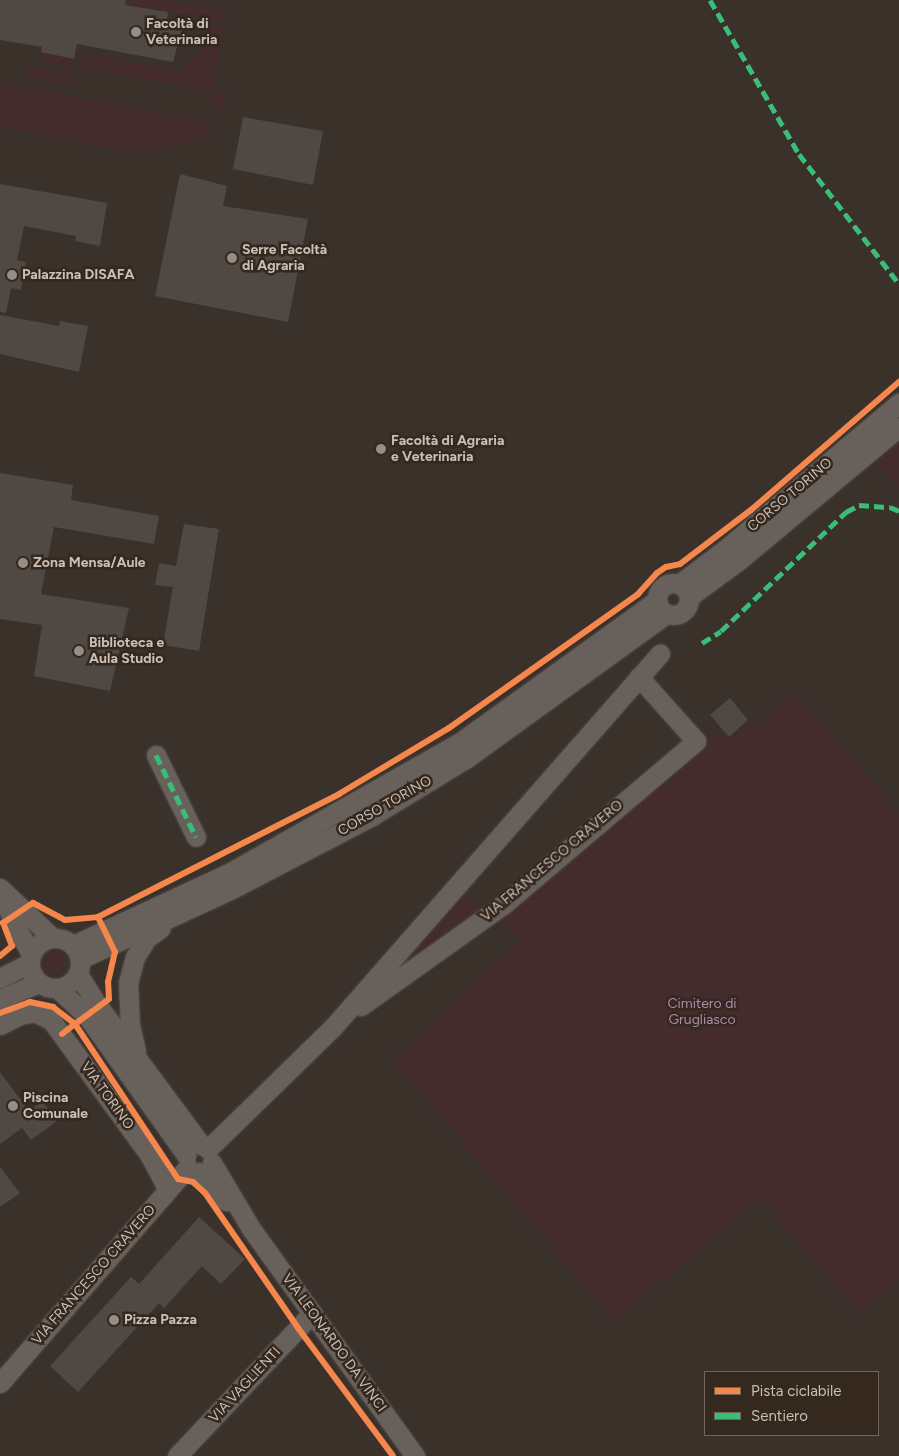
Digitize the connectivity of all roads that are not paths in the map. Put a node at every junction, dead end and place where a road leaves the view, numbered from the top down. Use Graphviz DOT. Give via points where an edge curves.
graph roads {
  1 [pos="899,403"];
  2 [pos="899,427"];
  3 [pos="684,591"];
  4 [pos="662,607"];
  5 [pos="660,653"];
  6 [pos="639,677"];
  7 [pos="156,755"];
  8 [pos="196,837"];
  9 [pos="0,889"];
  10 [pos="182,913"];
  11 [pos="53,938"];
  12 [pos="30,958"];
  13 [pos="77,959"];
  14 [pos="0,978"];
  15 [pos="39,983"];
  16 [pos="58,989"];
  17 [pos="0,999"];
  18 [pos="0,1026"];
  19 [pos="334,1026"];
  20 [pos="138,1060"];
  21 [pos="150,1104"];
  22 [pos="116,1108"];
  23 [pos="199,1158"];
  24 [pos="168,1190"];
  25 [pos="312,1313"];
  26 [pos="0,1383"];
  27 [pos="178,1456"];
  28 [pos="415,1456"];
  1 -- 3 [label="street, CORSO TORINO" via="728,548"];
  2 -- 3 [label="street, CORSO TORINO" via="738,561"];
  3 -- 4 [label="street, CORSO TORINO" via="662,587"];
  3 -- 4 [label="street, CORSO TORINO" via="684,611"];
  4 -- 10 [label="street, CORSO TORINO" via="459,762 372,816"];
  4 -- 13 [label="street, CORSO TORINO" via="420,766"];
  5 -- 6 [label="street, VIA FRANCESCO CRAVERO"];
  6 -- 19 [label="street, VIA FRANCESCO CRAVERO"];
  6 -- 19 [label="street, VIA FRANCESCO CRAVERO" via="696,741 504,904"];
  7 -- 8 [label="street"];
  9 -- 11 [label="street"];
  9 -- 12 [label="street"];
  10 -- 13 [label="street, CORSO TORINO"];
  10 -- 20 [label="street" via="148,938 135,957 128,983 130,1026"];
  11 -- 12 [label="street" via="40,943"];
  11 -- 13 [label="street"];
  12 -- 14 [label="street"];
  12 -- 15 [label="street"];
  13 -- 16 [label="street, CORSO TORINO" via="73,981"];
  13 -- 20 [label="street, VIA LEONARDO DA VINCI"];
  15 -- 16 [label="street"];
  15 -- 17 [label="street"];
  16 -- 21 [label="street, VIA LEONARDO DA VINCI" via="87,1016"];
  18 -- 22 [label="street, VIA TORINO" via="20,1015 34,1012 51,1020"];
  19 -- 23 [label="street, VIA FRANCESCO CRAVERO"];
  20 -- 23 [label="street, VIA LEONARDO DA VINCI"];
  21 -- 22 [label="street"];
  21 -- 23 [label="street, VIA LEONARDO DA VINCI"];
  22 -- 24 [label="street, VIA TORINO" via="150,1156"];
  23 -- 24 [label="street, VIA FRANCESCO CRAVERO"];
  23 -- 25 [label="street, VIA LEONARDO DA VINCI"];
  24 -- 26 [label="street, VIA FRANCESCO CRAVERO"];
  25 -- 27 [label="street, VIA VAGLIENTI"];
  25 -- 28 [label="street, VIA LEONARDO DA VINCI"];
}
